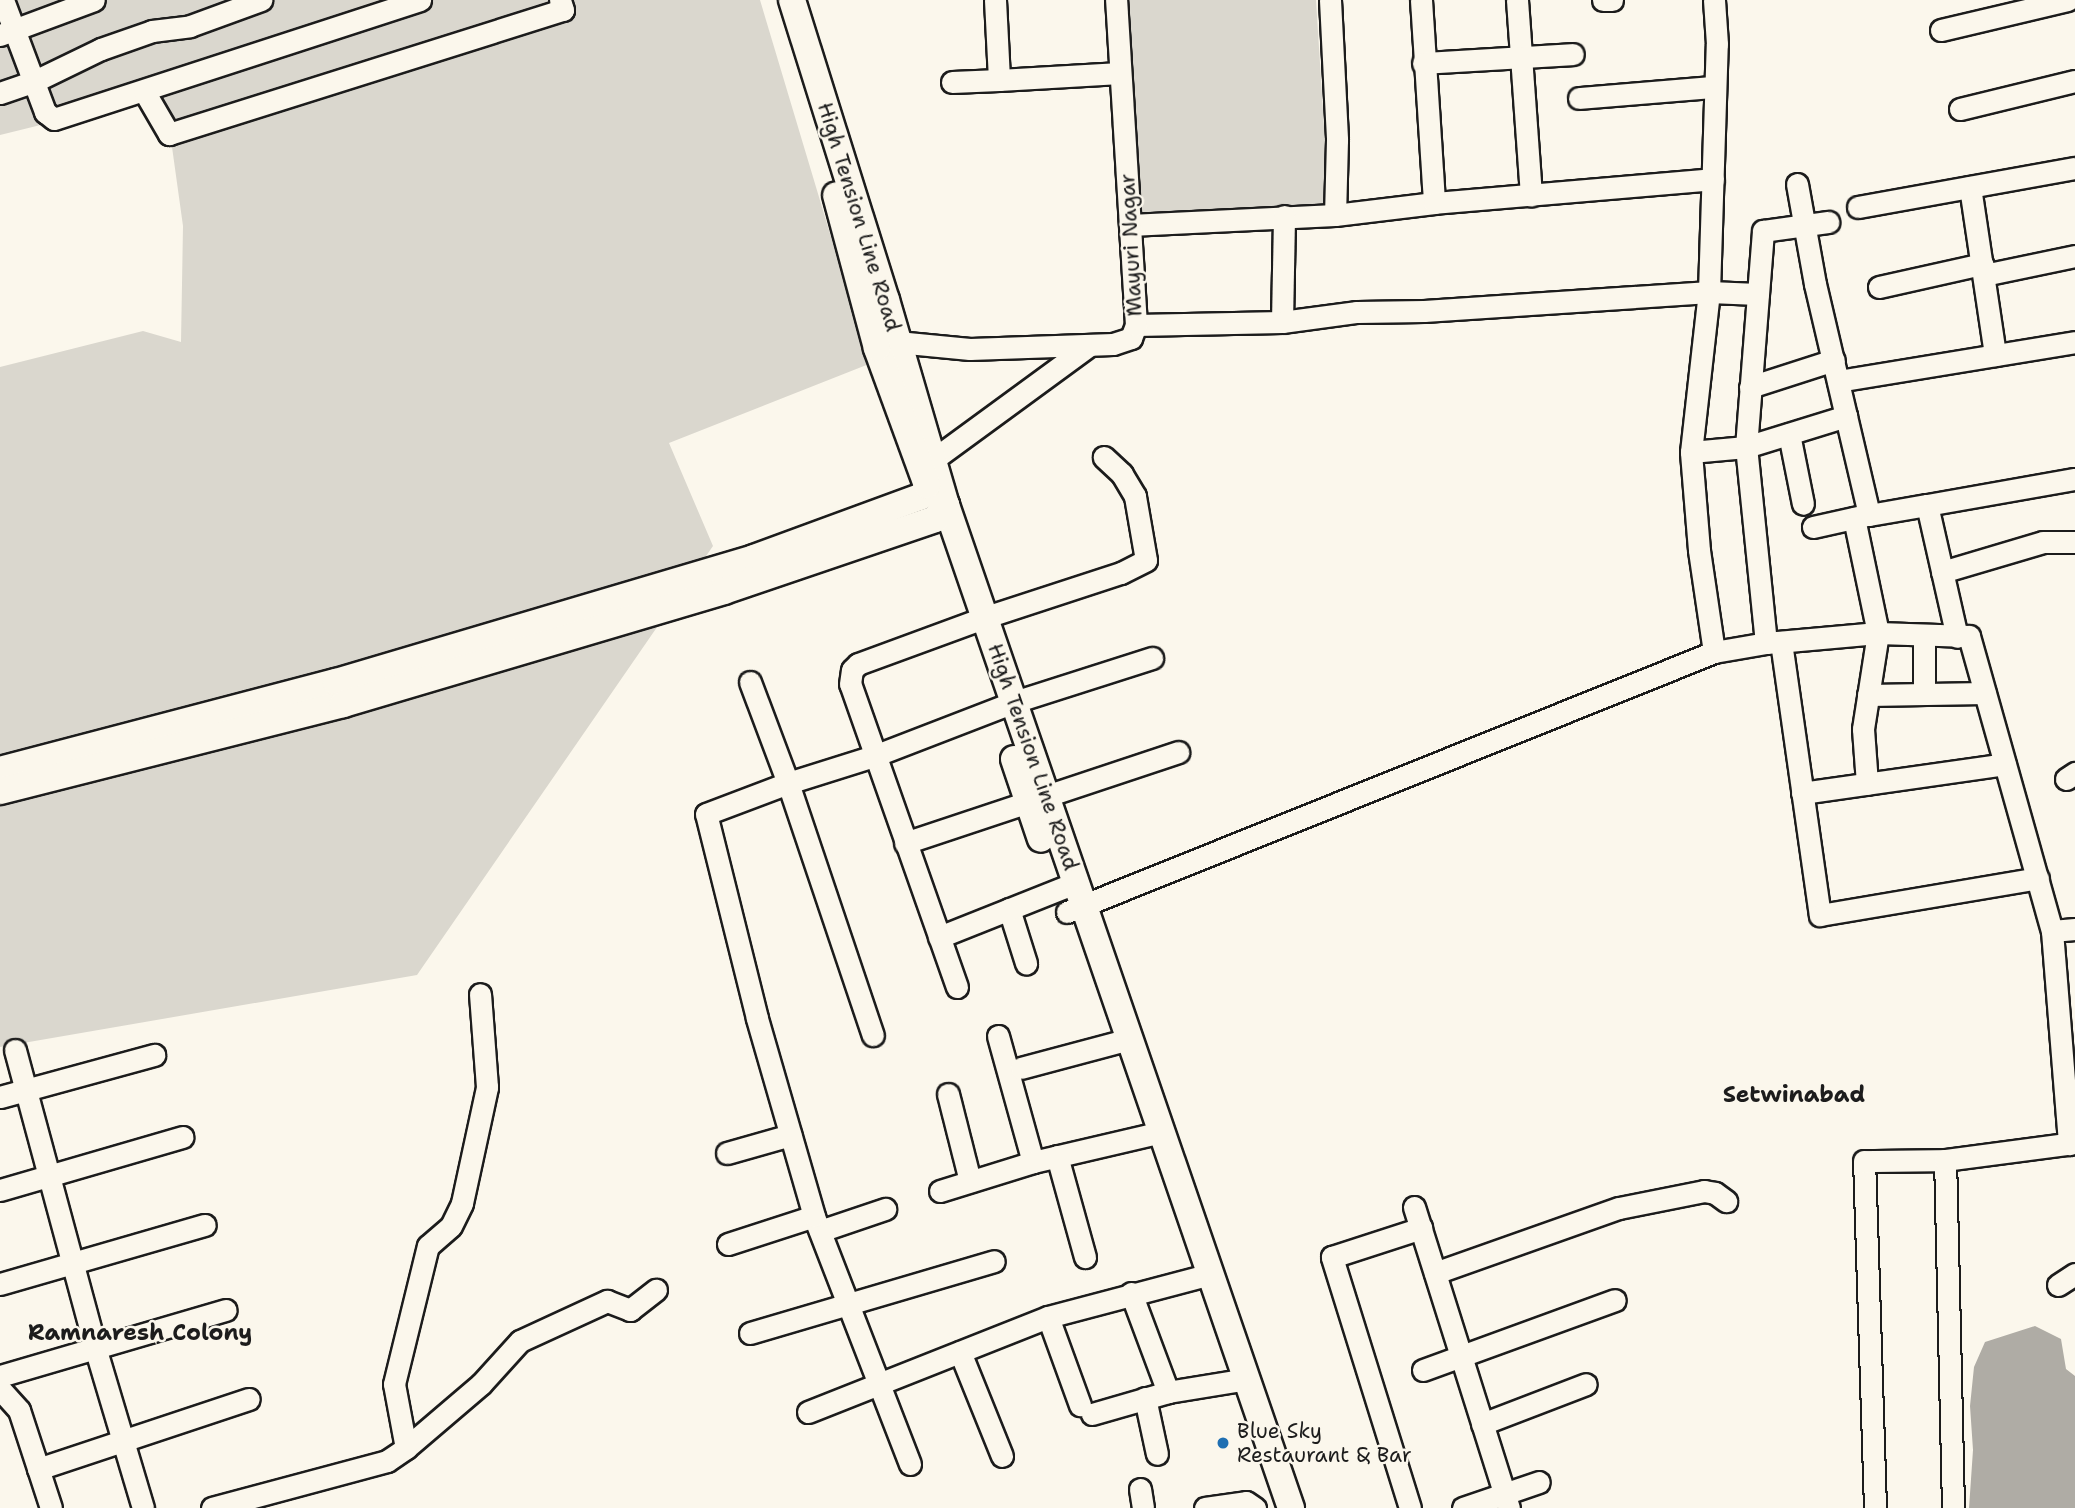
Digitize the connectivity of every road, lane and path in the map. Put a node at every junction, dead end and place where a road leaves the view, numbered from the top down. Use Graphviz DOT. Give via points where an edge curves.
graph roads {
  1 [pos="3,0"];
  2 [pos="94,0"];
  3 [pos="261,0"];
  4 [pos="420,0"];
  5 [pos="560,0"];
  6 [pos="776,0"];
  7 [pos="792,0"];
  8 [pos="995,0"];
  9 [pos="1116,0"];
  10 [pos="1330,0"];
  11 [pos="1421,0"];
  12 [pos="1517,0"];
  13 [pos="1603,0"];
  14 [pos="1612,0"];
  15 [pos="1714,0"];
  16 [pos="2068,0"];
  17 [pos="1941,30"];
  18 [pos="7,32"];
  19 [pos="1573,54"];
  20 [pos="1519,58"];
  21 [pos="1423,63"];
  22 [pos="1120,73"];
  23 [pos="999,80"];
  24 [pos="34,81"];
  25 [pos="2075,81"];
  26 [pos="952,82"];
  27 [pos="1714,87"];
  28 [pos="144,90"];
  29 [pos="0,93"];
  30 [pos="1579,98"];
  31 [pos="1961,109"];
  32 [pos="2075,169"];
  33 [pos="1713,179"];
  34 [pos="1797,184"];
  35 [pos="1970,187"];
  36 [pos="1531,195"];
  37 [pos="1434,203"];
  38 [pos="1858,207"];
  39 [pos="1335,215"];
  40 [pos="1284,216"];
  41 [pos="1828,222"];
  42 [pos="1130,225"];
  43 [pos="1803,226"];
  44 [pos="2075,256"];
  45 [pos="1983,270"];
  46 [pos="1879,287"];
  47 [pos="1709,292"];
  48 [pos="1758,294"];
  49 [pos="1282,322"];
  50 [pos="1136,325"];
  51 [pos="2075,342"];
  52 [pos="887,345"];
  53 [pos="1090,345"];
  54 [pos="1995,355"];
  55 [pos="1836,370"];
  56 [pos="1750,387"];
  57 [pos="1846,416"];
  58 [pos="1789,434"];
  59 [pos="1745,447"];
  60 [pos="1691,452"];
  61 [pos="1104,457"];
  62 [pos="934,459"];
  63 [pos="2075,479"];
  64 [pos="1803,504"];
  65 [pos="1927,505"];
  66 [pos="940,512"];
  67 [pos="1862,516"];
  68 [pos="1813,527"];
  69 [pos="2075,542"];
  70 [pos="1942,572"];
  71 [pos="978,619"];
  72 [pos="1878,633"];
  73 [pos="1924,635"];
  74 [pos="1957,637"];
  75 [pos="1774,642"];
  76 [pos="1714,652"];
  77 [pos="1153,658"];
  78 [pos="750,682"];
  79 [pos="339,693"];
  80 [pos="1985,693"];
  81 [pos="1924,694"];
  82 [pos="1868,695"];
  83 [pos="1006,705"];
  84 [pos="1178,752"];
  85 [pos="874,756"];
  86 [pos="2005,764"];
  87 [pos="0,770"];
  88 [pos="788,783"];
  89 [pos="1867,784"];
  90 [pos="0,791"];
  91 [pos="1802,793"];
  92 [pos="1037,798"];
  93 [pos="905,843"];
  94 [pos="2038,878"];
  95 [pos="1071,897"];
  96 [pos="1009,909"];
  97 [pos="2075,929"];
  98 [pos="2052,930"];
  99 [pos="939,937"];
  100 [pos="1026,963"];
  101 [pos="957,987"];
  102 [pos="480,994"];
  103 [pos="873,1035"];
  104 [pos="998,1036"];
  105 [pos="1121,1042"];
  106 [pos="15,1050"];
  107 [pos="154,1055"];
  108 [pos="1021,1068"];
  109 [pos="26,1090"];
  110 [pos="948,1094"];
  111 [pos="0,1097"];
  112 [pos="1153,1134"];
  113 [pos="790,1135"];
  114 [pos="182,1137"];
  115 [pos="2072,1143"];
  116 [pos="727,1153"];
  117 [pos="1058,1156"];
  118 [pos="1945,1160"];
  119 [pos="1033,1162"];
  120 [pos="48,1174"];
  121 [pos="970,1181"];
  122 [pos="0,1190"];
  123 [pos="940,1191"];
  124 [pos="1726,1201"];
  125 [pos="885,1209"];
  126 [pos="817,1224"];
  127 [pos="205,1225"];
  128 [pos="728,1244"];
  129 [pos="1085,1257"];
  130 [pos="994,1261"];
  131 [pos="74,1262"];
  132 [pos="1435,1273"];
  133 [pos="1203,1276"];
  134 [pos="0,1284"];
  135 [pos="656,1290"];
  136 [pos="1131,1293"];
  137 [pos="1615,1300"];
  138 [pos="851,1304"];
  139 [pos="226,1310"];
  140 [pos="1048,1317"];
  141 [pos="750,1333"];
  142 [pos="95,1347"];
  143 [pos="960,1352"];
  144 [pos="1461,1356"];
  145 [pos="1423,1370"];
  146 [pos="0,1376"];
  147 [pos="1239,1380"];
  148 [pos="879,1383"];
  149 [pos="1586,1384"];
  150 [pos="0,1389"];
  151 [pos="1168,1392"];
  152 [pos="1145,1398"];
  153 [pos="249,1399"];
  154 [pos="808,1412"];
  155 [pos="1482,1424"];
  156 [pos="122,1438"];
  157 [pos="406,1448"];
  158 [pos="1157,1454"];
  159 [pos="1002,1456"];
  160 [pos="910,1464"];
  161 [pos="38,1469"];
  162 [pos="1539,1482"];
  163 [pos="261,1501"];
  164 [pos="1506,1501"];
  165 [pos="51,1508"];
  166 [pos="142,1508"];
  167 [pos="213,1508"];
  168 [pos="1205,1508"];
  169 [pos="1255,1508"];
  170 [pos="1275,1508"];
  171 [pos="1291,1508"];
  172 [pos="1410,1508"];
  173 [pos="1463,1508"];
  174 [pos="1875,1508"];
  175 [pos="1953,1508"];
  1 -- 18 [label="street"];
  2 -- 18 [label="street"];
  3 -- 24 [label="street" via="190,26 152,31 101,49"];
  4 -- 28 [label="street"];
  5 -- 28 [label="street" via="562,10 169,134"];
  6 -- 52 [label="main road, High Tension Line Road"];
  7 -- 52 [label="main road, High Tension Line Road"];
  8 -- 23 [label="street"];
  9 -- 22 [label="street, Mayuri Nagar"];
  10 -- 39 [label="street" via="1337,140"];
  11 -- 21 [label="street"];
  12 -- 20 [label="street"];
  13 -- 14 [label="street"];
  15 -- 27 [label="street"];
  16 -- 17 [label="street"];
  18 -- 24 [label="street"];
  19 -- 20 [label="street"];
  20 -- 21 [label="street"];
  20 -- 36 [label="street"];
  21 -- 37 [label="street"];
  22 -- 23 [label="street"];
  22 -- 42 [label="street, Mayuri Nagar"];
  23 -- 26 [label="street"];
  24 -- 28 [label="street" via="45,112 54,119"];
  24 -- 29 [label="street"];
  25 -- 31 [label="street"];
  27 -- 30 [label="street"];
  27 -- 33 [label="street"];
  32 -- 35 [label="street"];
  33 -- 36 [label="street"];
  33 -- 47 [label="street"];
  34 -- 43 [label="street"];
  35 -- 38 [label="street"];
  35 -- 45 [label="street"];
  36 -- 37 [label="street"];
  37 -- 39 [label="street"];
  39 -- 40 [label="street"];
  40 -- 42 [label="street"];
  40 -- 49 [label="street"];
  41 -- 43 [label="street"];
  42 -- 50 [label="street, Mayuri Nagar"];
  43 -- 48 [label="street" via="1763,231"];
  43 -- 55 [label="street"];
  44 -- 45 [label="street"];
  45 -- 46 [label="street"];
  45 -- 54 [label="street"];
  47 -- 48 [label="street"];
  47 -- 49 [label="street" via="1357,312"];
  47 -- 60 [label="street"];
  48 -- 56 [label="street"];
  49 -- 50 [label="street"];
  50 -- 53 [label="street, Mayuri Nagar" via="1122,343"];
  51 -- 54 [label="street"];
  52 -- 53 [label="street, Mayuri Nagar" via="970,349"];
  52 -- 62 [label="main road, High Tension Line Road"];
  52 -- 79 [label="main road" via="927,485 920,497 754,558"];
  53 -- 62 [label="street"];
  54 -- 55 [label="street"];
  55 -- 56 [label="street"];
  55 -- 57 [label="street"];
  56 -- 59 [label="street"];
  57 -- 58 [label="street"];
  57 -- 67 [label="street"];
  58 -- 59 [label="street"];
  58 -- 64 [label="street"];
  59 -- 60 [label="street"];
  59 -- 75 [label="street"];
  60 -- 76 [label="street"];
  61 -- 71 [label="street" via="1122,474 1135,496 1146,560 1121,573"];
  62 -- 66 [label="main road, High Tension Line Road"];
  63 -- 65 [label="street"];
  65 -- 67 [label="street"];
  65 -- 70 [label="street"];
  66 -- 71 [label="main road, High Tension Line Road"];
  66 -- 79 [label="main road" via="724,591"];
  67 -- 68 [label="street"];
  67 -- 72 [label="street"];
  69 -- 70 [label="street" via="2043,541"];
  70 -- 74 [label="street"];
  71 -- 83 [label="main road, High Tension Line Road"];
  71 -- 85 [label="street" via="852,670 850,684"];
  72 -- 73 [label="street"];
  72 -- 75 [label="street"];
  72 -- 82 [label="street"];
  73 -- 74 [label="street"];
  73 -- 81 [label="street"];
  74 -- 80 [label="street" via="1969,636"];
  75 -- 76 [label="street"];
  75 -- 91 [label="street"];
  76 -- 95 [label="street"];
  77 -- 83 [label="street"];
  78 -- 88 [label="street"];
  79 -- 87 [label="main road"];
  79 -- 90 [label="main road"];
  80 -- 81 [label="street"];
  80 -- 86 [label="street"];
  81 -- 82 [label="street"];
  82 -- 89 [label="street" via="1863,729"];
  83 -- 85 [label="street"];
  83 -- 92 [label="main road, High Tension Line Road"];
  84 -- 92 [label="street"];
  85 -- 88 [label="street"];
  85 -- 93 [label="street"];
  86 -- 89 [label="street"];
  86 -- 94 [label="street"];
  88 -- 103 [label="street"];
  88 -- 113 [label="street" via="706,814"];
  89 -- 91 [label="street"];
  91 -- 94 [label="street" via="1819,915"];
  92 -- 93 [label="street"];
  92 -- 95 [label="main road, High Tension Line Road"];
  93 -- 99 [label="street"];
  94 -- 98 [label="street"];
  95 -- 96 [label="street"];
  95 -- 105 [label="main road, High Tension Line Road"];
  96 -- 99 [label="street"];
  96 -- 100 [label="street"];
  97 -- 98 [label="street"];
  98 -- 115 [label="street"];
  99 -- 101 [label="street"];
  102 -- 157 [label="street" via="487,1087 462,1203 451,1226 428,1246 394,1384"];
  104 -- 119 [label="street"];
  105 -- 108 [label="street"];
  105 -- 112 [label="main road, High Tension Line Road"];
  106 -- 109 [label="street"];
  107 -- 109 [label="street"];
  109 -- 111 [label="street"];
  109 -- 120 [label="street"];
  110 -- 121 [label="street"];
  112 -- 117 [label="street"];
  112 -- 133 [label="main road, High Tension Line Road"];
  113 -- 116 [label="street"];
  113 -- 126 [label="street"];
  114 -- 120 [label="street"];
  115 -- 118 [label="street"];
  117 -- 119 [label="street"];
  117 -- 129 [label="street"];
  118 -- 174 [label="street" via="1864,1161"];
  118 -- 175 [label="street"];
  119 -- 121 [label="street"];
  120 -- 122 [label="street"];
  120 -- 131 [label="street"];
  121 -- 123 [label="street"];
  124 -- 132 [label="street" via="1704,1191 1619,1208"];
  125 -- 126 [label="street"];
  126 -- 128 [label="street"];
  126 -- 138 [label="street"];
  127 -- 131 [label="street"];
  130 -- 138 [label="street"];
  131 -- 134 [label="street"];
  131 -- 142 [label="street"];
  132 -- 144 [label="street"];
  132 -- 172 [label="street" via="1418,1217 1332,1257"];
  133 -- 136 [label="street"];
  133 -- 147 [label="main road, High Tension Line Road"];
  135 -- 157 [label="street" via="630,1310 607,1301 520,1341 481,1384"];
  136 -- 140 [label="street"];
  136 -- 151 [label="street"];
  137 -- 144 [label="street"];
  138 -- 141 [label="street"];
  138 -- 148 [label="street"];
  139 -- 142 [label="street"];
  140 -- 143 [label="street"];
  140 -- 152 [label="street" via="1086,1409"];
  142 -- 146 [label="street"];
  142 -- 156 [label="street"];
  143 -- 148 [label="street"];
  143 -- 159 [label="street"];
  144 -- 145 [label="street"];
  144 -- 155 [label="street"];
  147 -- 151 [label="street"];
  147 -- 170 [label="main road"];
  147 -- 171 [label="main road, High Tension Line Road"];
  148 -- 154 [label="street"];
  148 -- 160 [label="street"];
  149 -- 155 [label="street"];
  150 -- 161 [label="street" via="19,1410"];
  151 -- 152 [label="street"];
  152 -- 158 [label="street"];
  153 -- 156 [label="street"];
  155 -- 164 [label="street"];
  156 -- 161 [label="street"];
  156 -- 166 [label="street"];
  157 -- 163 [label="street" via="387,1461"];
  161 -- 165 [label="street"];
  162 -- 164 [label="street"];
  163 -- 167 [label="street"];
  164 -- 173 [label="street"];
  168 -- 169 [label="street" via="1246,1502"];
}
